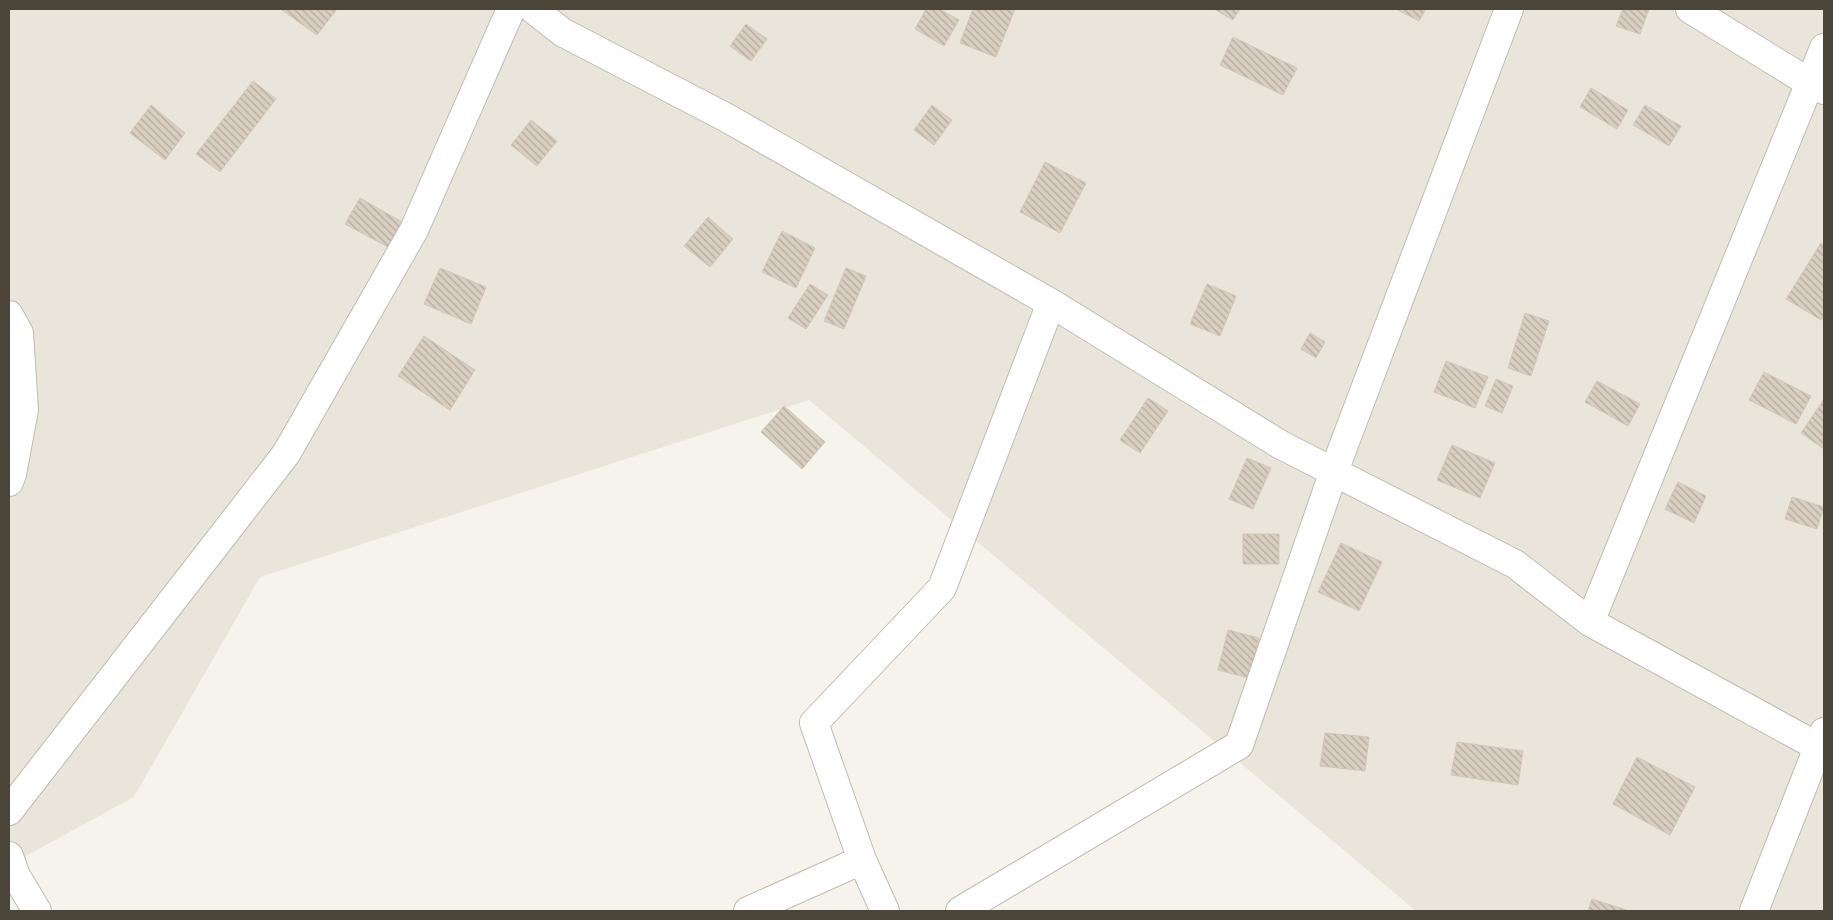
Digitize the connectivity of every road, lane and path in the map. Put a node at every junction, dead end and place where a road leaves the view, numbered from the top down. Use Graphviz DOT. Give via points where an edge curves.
graph roads {
  1 [pos="511,9"];
  2 [pos="533,9"];
  3 [pos="1509,9"];
  4 [pos="1690,9"];
  5 [pos="1824,48"];
  6 [pos="1817,86"];
  7 [pos="1051,303"];
  8 [pos="9,316"];
  9 [pos="1334,471"];
  10 [pos="9,482"];
  11 [pos="1590,622"];
  12 [pos="1822,743"];
  13 [pos="9,811"];
  14 [pos="9,856"];
  15 [pos="862,860"];
  16 [pos="37,911"];
  17 [pos="748,911"];
  18 [pos="885,911"];
  19 [pos="960,911"];
  20 [pos="1754,911"];
  1 -- 13 [label="street" via="414,230 286,454"];
  2 -- 7 [label="street" via="562,32 727,118"];
  3 -- 9 [label="street"];
  4 -- 6 [label="street"];
  5 -- 6 [label="street"];
  6 -- 11 [label="street"];
  7 -- 9 [label="street" via="1281,445"];
  7 -- 15 [label="street" via="942,588 814,723"];
  8 -- 10 [label="street" via="19,333 24,410"];
  9 -- 11 [label="street" via="1515,564"];
  9 -- 19 [label="street" via="1238,745"];
  11 -- 12 [label="street"];
  12 -- 20 [label="street"];
  14 -- 16 [label="street" via="16,876"];
  15 -- 17 [label="street"];
  15 -- 18 [label="street"];
}
